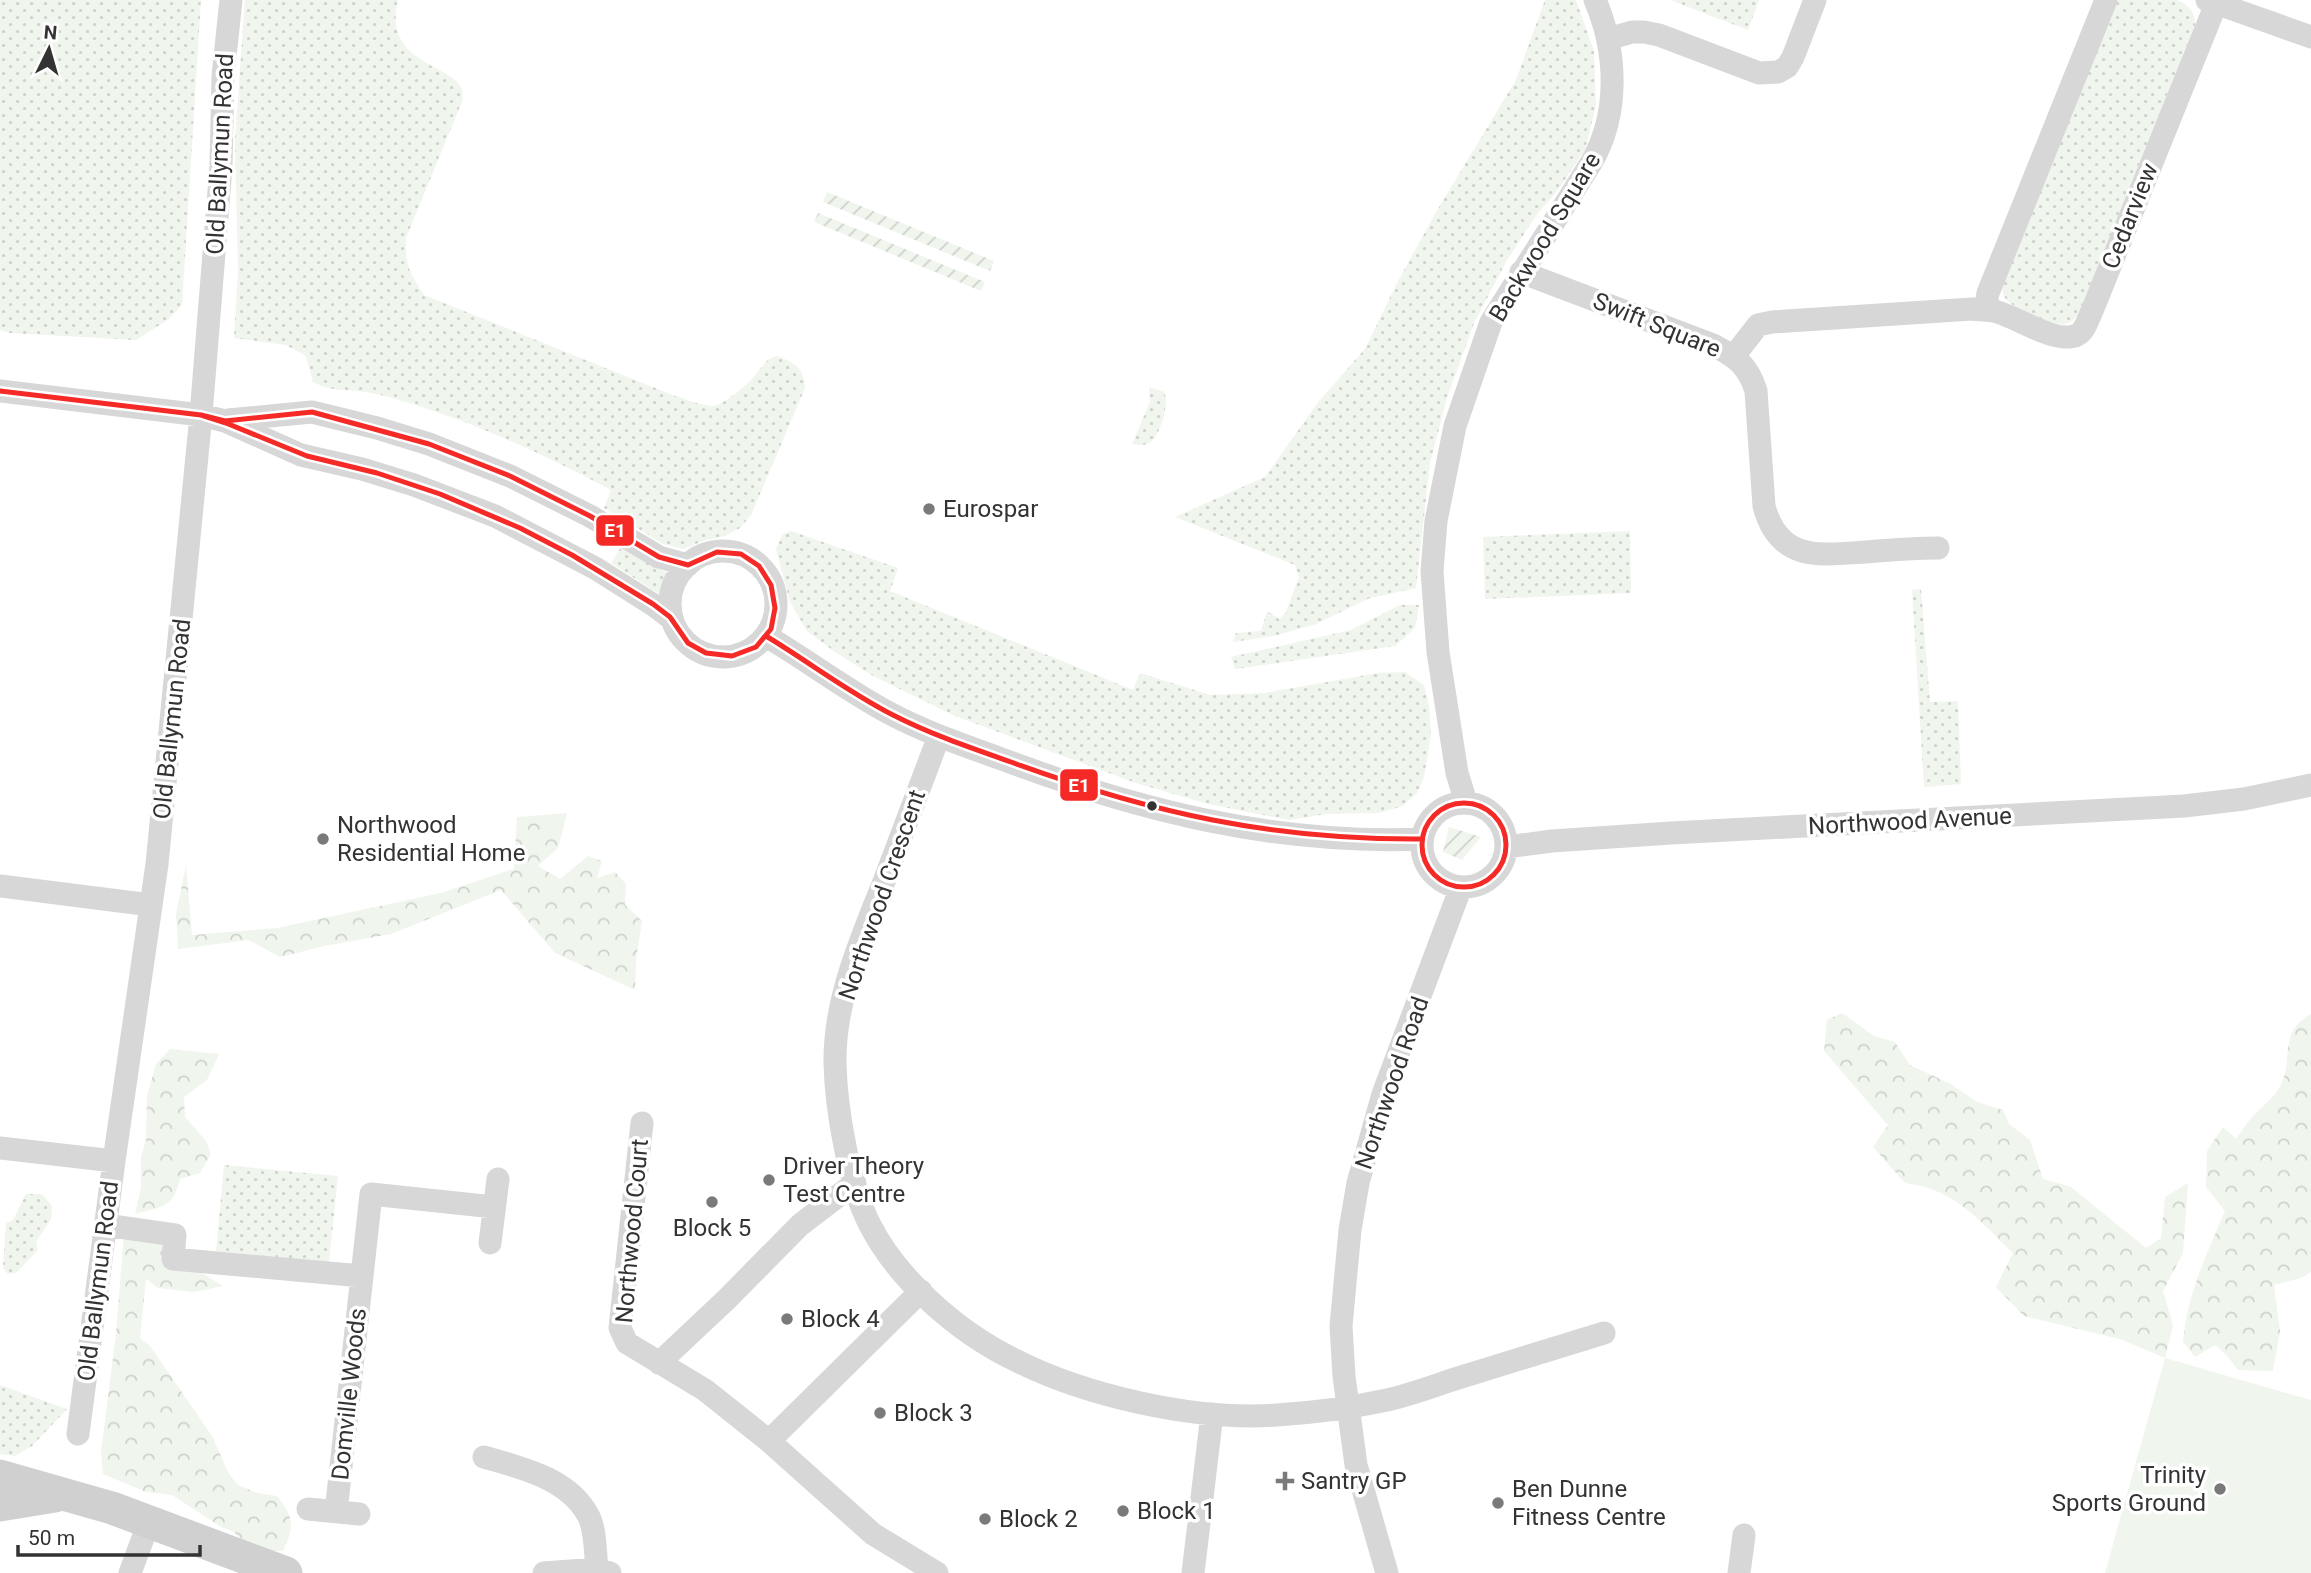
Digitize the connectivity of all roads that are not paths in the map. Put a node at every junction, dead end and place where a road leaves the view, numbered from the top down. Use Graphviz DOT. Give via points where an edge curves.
graph roads {
  1 [pos="231,0"];
  2 [pos="1595,0"];
  3 [pos="1815,0"];
  4 [pos="2106,0"];
  5 [pos="2211,2"];
  6 [pos="2311,37"];
  7 [pos="1608,39"];
  8 [pos="1521,272"];
  9 [pos="1984,310"];
  10 [pos="1734,356"];
  11 [pos="0,391"];
  12 [pos="201,415"];
  13 [pos="225,421"];
  14 [pos="1938,548"];
  15 [pos="688,565"];
  16 [pos="672,619"];
  17 [pos="766,636"];
  18 [pos="939,736"];
  19 [pos="2311,785"];
  20 [pos="1466,802"];
  21 [pos="1422,839"];
  22 [pos="1507,846"];
  23 [pos="0,886"];
  24 [pos="1461,887"];
  25 [pos="151,905"];
  26 [pos="642,1123"];
  27 [pos="0,1148"];
  28 [pos="114,1161"];
  29 [pos="498,1179"];
  30 [pos="855,1183"];
  31 [pos="494,1206"];
  32 [pos="105,1225"];
  33 [pos="490,1243"];
  34 [pos="362,1276"];
  35 [pos="921,1291"];
  36 [pos="1604,1333"];
  37 [pos="659,1363"];
  38 [pos="1347,1407"];
  39 [pos="1212,1414"];
  40 [pos="78,1434"];
  41 [pos="769,1441"];
  42 [pos="484,1457"];
  43 [pos="0,1476"];
  44 [pos="61,1494"];
  45 [pos="0,1505"];
  46 [pos="307,1509"];
  47 [pos="336,1512"];
  48 [pos="359,1514"];
  49 [pos="149,1522"];
  50 [pos="1744,1535"];
  51 [pos="604,1571"];
  52 [pos="130,1573"];
  53 [pos="286,1573"];
  54 [pos="544,1573"];
  55 [pos="937,1573"];
  56 [pos="1193,1573"];
  57 [pos="1387,1573"];
  58 [pos="1740,1573"];
  1 -- 12 [label="street, Old Ballymun Road"];
  2 -- 7 [label="street, Backwood Square"];
  3 -- 7 [label="street" via="1793,57 1778,72 1759,73 1644,32"];
  4 -- 9 [label="street"];
  5 -- 6 [label="street, Cedarview"];
  5 -- 9 [label="street, Cedarview" via="2082,331 2066,337 2055,335"];
  7 -- 8 [label="street, Backwood Square" via="1611,93 1604,136"];
  8 -- 10 [label="street, Swift Square"];
  8 -- 20 [label="street, Backwood Square" via="1491,323 1455,426 1436,521 1432,571 1438,652 1457,773"];
  9 -- 10 [label="street, Cedarview" via="1772,322 1758,325"];
  10 -- 14 [label="street, Swift Square" via="1756,391 1764,506 1772,529 1785,542 1814,554"];
  11 -- 12 [label="street"];
  12 -- 13 [label="street"];
  12 -- 25 [label="street, Old Ballymun Road"];
  13 -- 15 [label="street" via="312,412 416,440 510,475 659,557"];
  13 -- 16 [label="street" via="301,455 414,485 495,516 594,568"];
  15 -- 16 [label="street" via="672,590"];
  15 -- 17 [label="street" via="718,551 750,558 764,569 776,602"];
  16 -- 17 [label="street" via="691,646 722,657 739,655"];
  17 -- 18 [label="street" via="851,693"];
  18 -- 21 [label="street" via="1051,778 1190,818 1306,835"];
  18 -- 30 [label="street, Northwood Crescent" via="853,962 840,1016 835,1062"];
  19 -- 22 [label="street, Northwood Avenue" via="2184,806"];
  20 -- 21 [label="street" via="1436,813"];
  20 -- 22 [label="street" via="1485,808 1499,822"];
  21 -- 24 [label="street" via="1423,856 1431,872"];
  22 -- 24 [label="street" via="1502,865 1491,878"];
  23 -- 25 [label="street"];
  24 -- 38 [label="street, Northwood Road" via="1383,1094 1359,1183 1341,1326"];
  25 -- 28 [label="street, Old Ballymun Road"];
  26 -- 37 [label="street, Northwood Court" via="620,1328 627,1343"];
  27 -- 28 [label="street"];
  28 -- 32 [label="street, Old Ballymun Road"];
  29 -- 31 [label="street"];
  30 -- 35 [label="street, Northwood Crescent" via="869,1224 891,1259"];
  30 -- 37 [label="street" via="800,1225"];
  31 -- 33 [label="street"];
  31 -- 34 [label="street, Domville Woods" via="371,1194"];
  32 -- 34 [label="street, Domville Woods" via="176,1234 173,1259"];
  32 -- 40 [label="street, Old Ballymun Road"];
  34 -- 47 [label="street, Domville Woods"];
  35 -- 39 [label="street, Northwood Crescent" via="954,1322 1012,1359 1071,1384"];
  35 -- 41 [label="street"];
  36 -- 38 [label="street, Northwood Crescent" via="1384,1401"];
  37 -- 41 [label="street, Northwood Court" via="705,1390"];
  38 -- 39 [label="street, Northwood Crescent" via="1276,1415"];
  38 -- 57 [label="street, Northwood Road" via="1361,1483"];
  39 -- 56 [label="street"];
  41 -- 55 [label="street, Northwood Court" via="873,1534"];
  42 -- 51 [label="street" via="555,1482 573,1497 589,1516"];
  43 -- 44 [label="main road"];
  44 -- 45 [label="main road"];
  44 -- 49 [label="main road"];
  46 -- 47 [label="street, Domville Woods"];
  47 -- 48 [label="street, Domville Woods"];
  49 -- 52 [label="street"];
  49 -- 53 [label="main road"];
  50 -- 58 [label="street"];
  51 -- 54 [label="street"];
}
